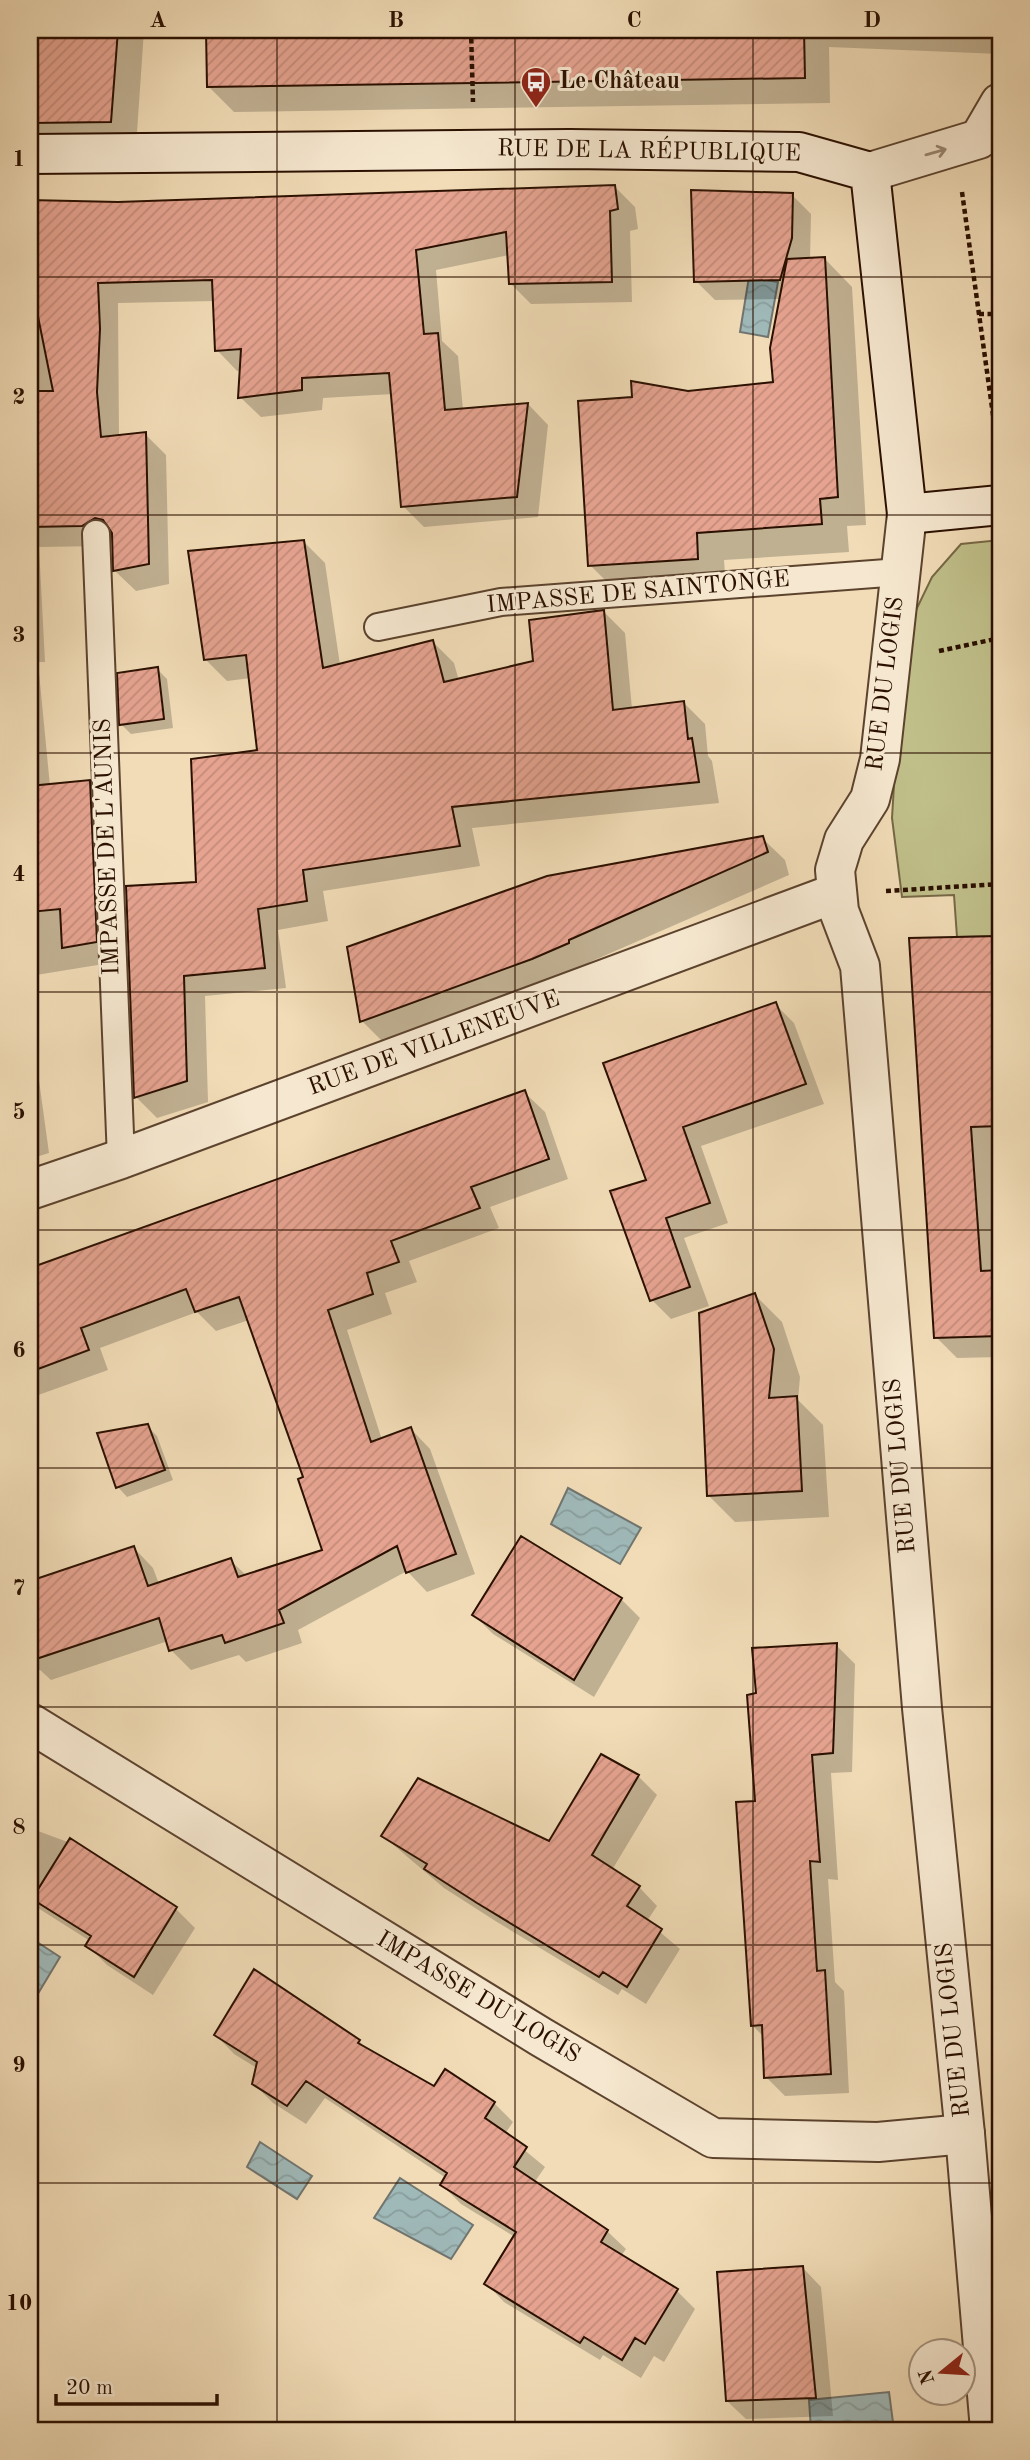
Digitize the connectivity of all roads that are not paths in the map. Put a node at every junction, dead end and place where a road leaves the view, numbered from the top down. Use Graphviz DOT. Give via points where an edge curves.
graph roads {
  1 [pos="1000,103"];
  2 [pos="30,154"];
  3 [pos="870,172"];
  4 [pos="1000,505"];
  5 [pos="908,514"];
  6 [pos="96,534"];
  7 [pos="900,572"];
  8 [pos="378,627"];
  9 [pos="836,893"];
  10 [pos="121,1160"];
  11 [pos="30,1190"];
  12 [pos="30,1723"];
  13 [pos="965,2134"];
  14 [pos="990,2430"];
  3 -- 1 [label="street, one-way" via="979,139"];
  2 -- 3 [label="street, RUE DE LA RÉPUBLIQUE" via="799,152"];
  3 -- 5 [label="street"];
  4 -- 5 [label="street"];
  5 -- 7 [label="street, RUE DU LOGIS"];
  6 -- 10 [label="lane, IMPASSE DE L'AUNIS"];
  7 -- 8 [label="lane, IMPASSE DE SAINTONGE" via="500,602"];
  7 -- 9 [label="street, RUE DU LOGIS" via="880,759 870,799 844,840 835,870"];
  9 -- 10 [label="street, RUE DE VILLENEUVE"];
  9 -- 13 [label="street, RUE DU LOGIS" via="860,966 922,1708"];
  10 -- 11 [label="street, RUE DE VILLENEUVE"];
  12 -- 13 [label="street, IMPASSE DU LOGIS" via="713,2138 878,2142"];
  13 -- 14 [label="street, RUE DU LOGIS"];
}
